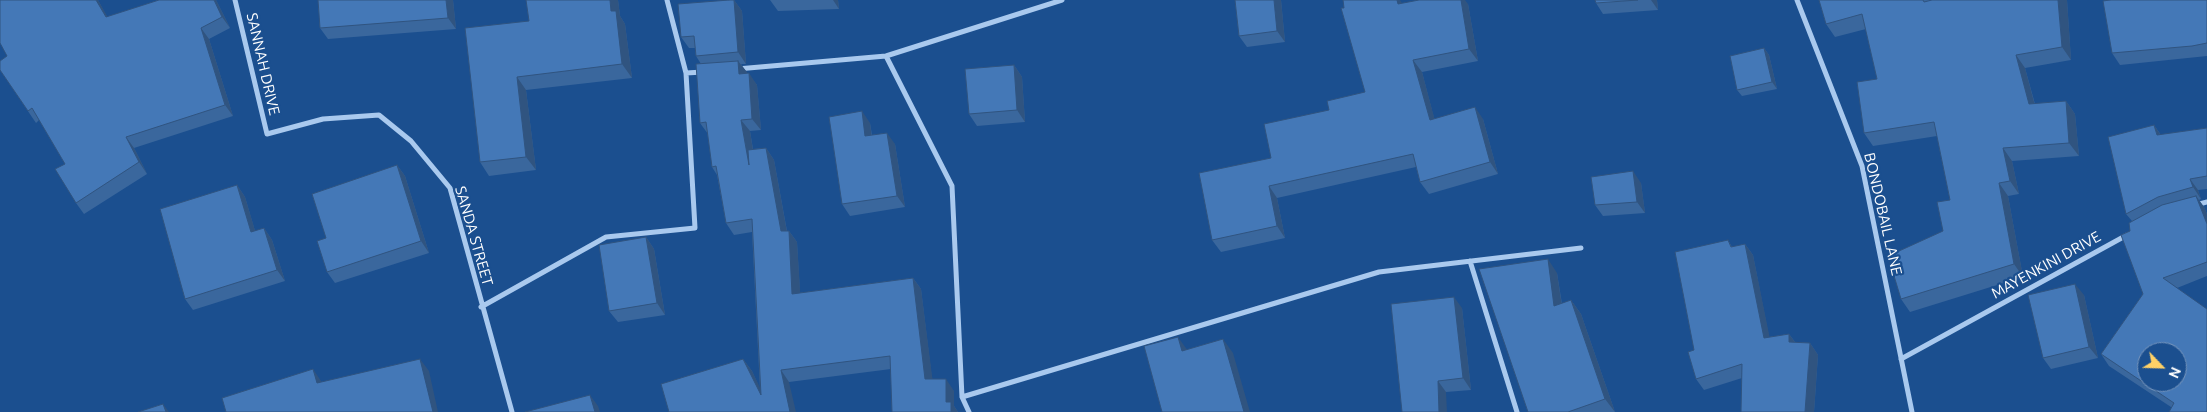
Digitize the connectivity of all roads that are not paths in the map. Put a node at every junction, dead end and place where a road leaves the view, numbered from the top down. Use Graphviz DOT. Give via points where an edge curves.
graph roads {
  1 [pos="235,0"];
  2 [pos="667,0"];
  3 [pos="1062,0"];
  4 [pos="1797,0"];
  5 [pos="886,56"];
  6 [pos="735,69"];
  7 [pos="706,71"];
  8 [pos="686,73"];
  9 [pos="266,134"];
  10 [pos="2207,202"];
  11 [pos="2192,206"];
  12 [pos="2134,231"];
  13 [pos="1582,248"];
  14 [pos="1470,261"];
  15 [pos="482,307"];
  16 [pos="1901,359"];
  17 [pos="962,397"];
  18 [pos="512,412"];
  19 [pos="969,412"];
  20 [pos="1516,412"];
  21 [pos="1912,412"];
  1 -- 9 [label="street, SANNAH DRIVE"];
  2 -- 8 [label="street"];
  3 -- 5 [label="street"];
  4 -- 16 [label="street, BONDOBAIL LANE" via="1862,166"];
  5 -- 6 [label="street"];
  5 -- 17 [label="street" via="952,186"];
  7 -- 8 [label="street"];
  8 -- 15 [label="street" via="695,228 606,237"];
  9 -- 15 [label="street, SANDA STREET" via="323,119 379,115 411,141 450,188"];
  10 -- 11 [label="street"];
  12 -- 16 [label="street, MAYENKINI DRIVE"];
  13 -- 14 [label="street"];
  14 -- 17 [label="street" via="1379,272"];
  14 -- 20 [label="street"];
  15 -- 18 [label="street, SANDA STREET"];
  16 -- 21 [label="street, BONDOBAIL LANE"];
  17 -- 19 [label="street"];
}
